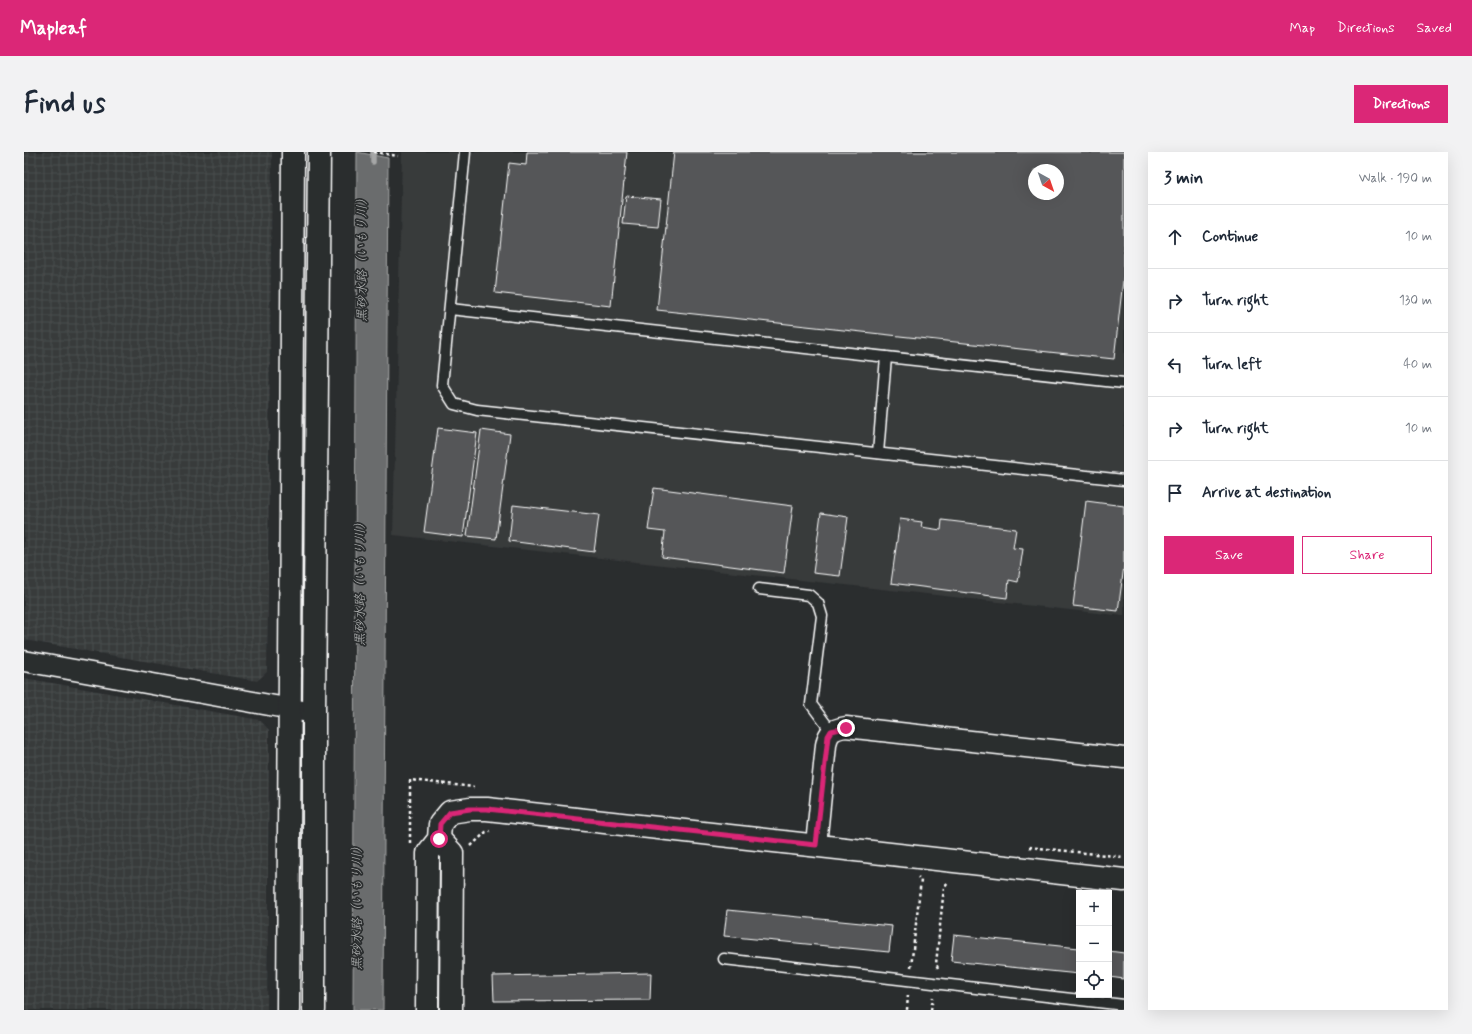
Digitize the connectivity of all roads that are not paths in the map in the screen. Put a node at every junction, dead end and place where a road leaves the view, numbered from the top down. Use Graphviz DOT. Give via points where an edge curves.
graph roads {
  1 [pos="293,152"];
  2 [pos="320,152"];
  3 [pos="465,152"];
  4 [pos="450,309"];
  5 [pos="886,357"];
  6 [pos="1124,383"];
  7 [pos="878,453"];
  8 [pos="1124,480"];
  9 [pos="759,589"];
  10 [pos="24,661"];
  11 [pos="290,709"];
  12 [pos="314,713"];
  13 [pos="831,731"];
  14 [pos="1124,758"];
  15 [pos="439,839"];
  16 [pos="816,845"];
  17 [pos="1124,880"];
  18 [pos="724,959"];
  19 [pos="1124,1005"];
  20 [pos="288,1010"];
  21 [pos="314,1010"];
  22 [pos="427,1010"];
  23 [pos="452,1010"];
  1 -- 11 [label="street"];
  2 -- 12 [label="street"];
  3 -- 4 [label="lane"];
  4 -- 5 [label="lane"];
  4 -- 7 [label="lane" via="442,385 454,404 477,410"];
  5 -- 6 [label="lane"];
  5 -- 7 [label="lane"];
  7 -- 8 [label="lane"];
  9 -- 13 [label="lane" via="809,595 818,603 822,616 812,704"];
  10 -- 11 [label="street"];
  11 -- 12 [label="street"];
  11 -- 20 [label="street"];
  12 -- 21 [label="street"];
  13 -- 14 [label="street" via="846,728"];
  13 -- 16 [label="street" via="826,745"];
  15 -- 16 [label="street" via="440,824 450,812 487,809"];
  15 -- 22 [label="street" via="428,854"];
  15 -- 23 [label="street" via="452,853"];
  16 -- 17 [label="street"];
  18 -- 19 [label="lane"];
}
